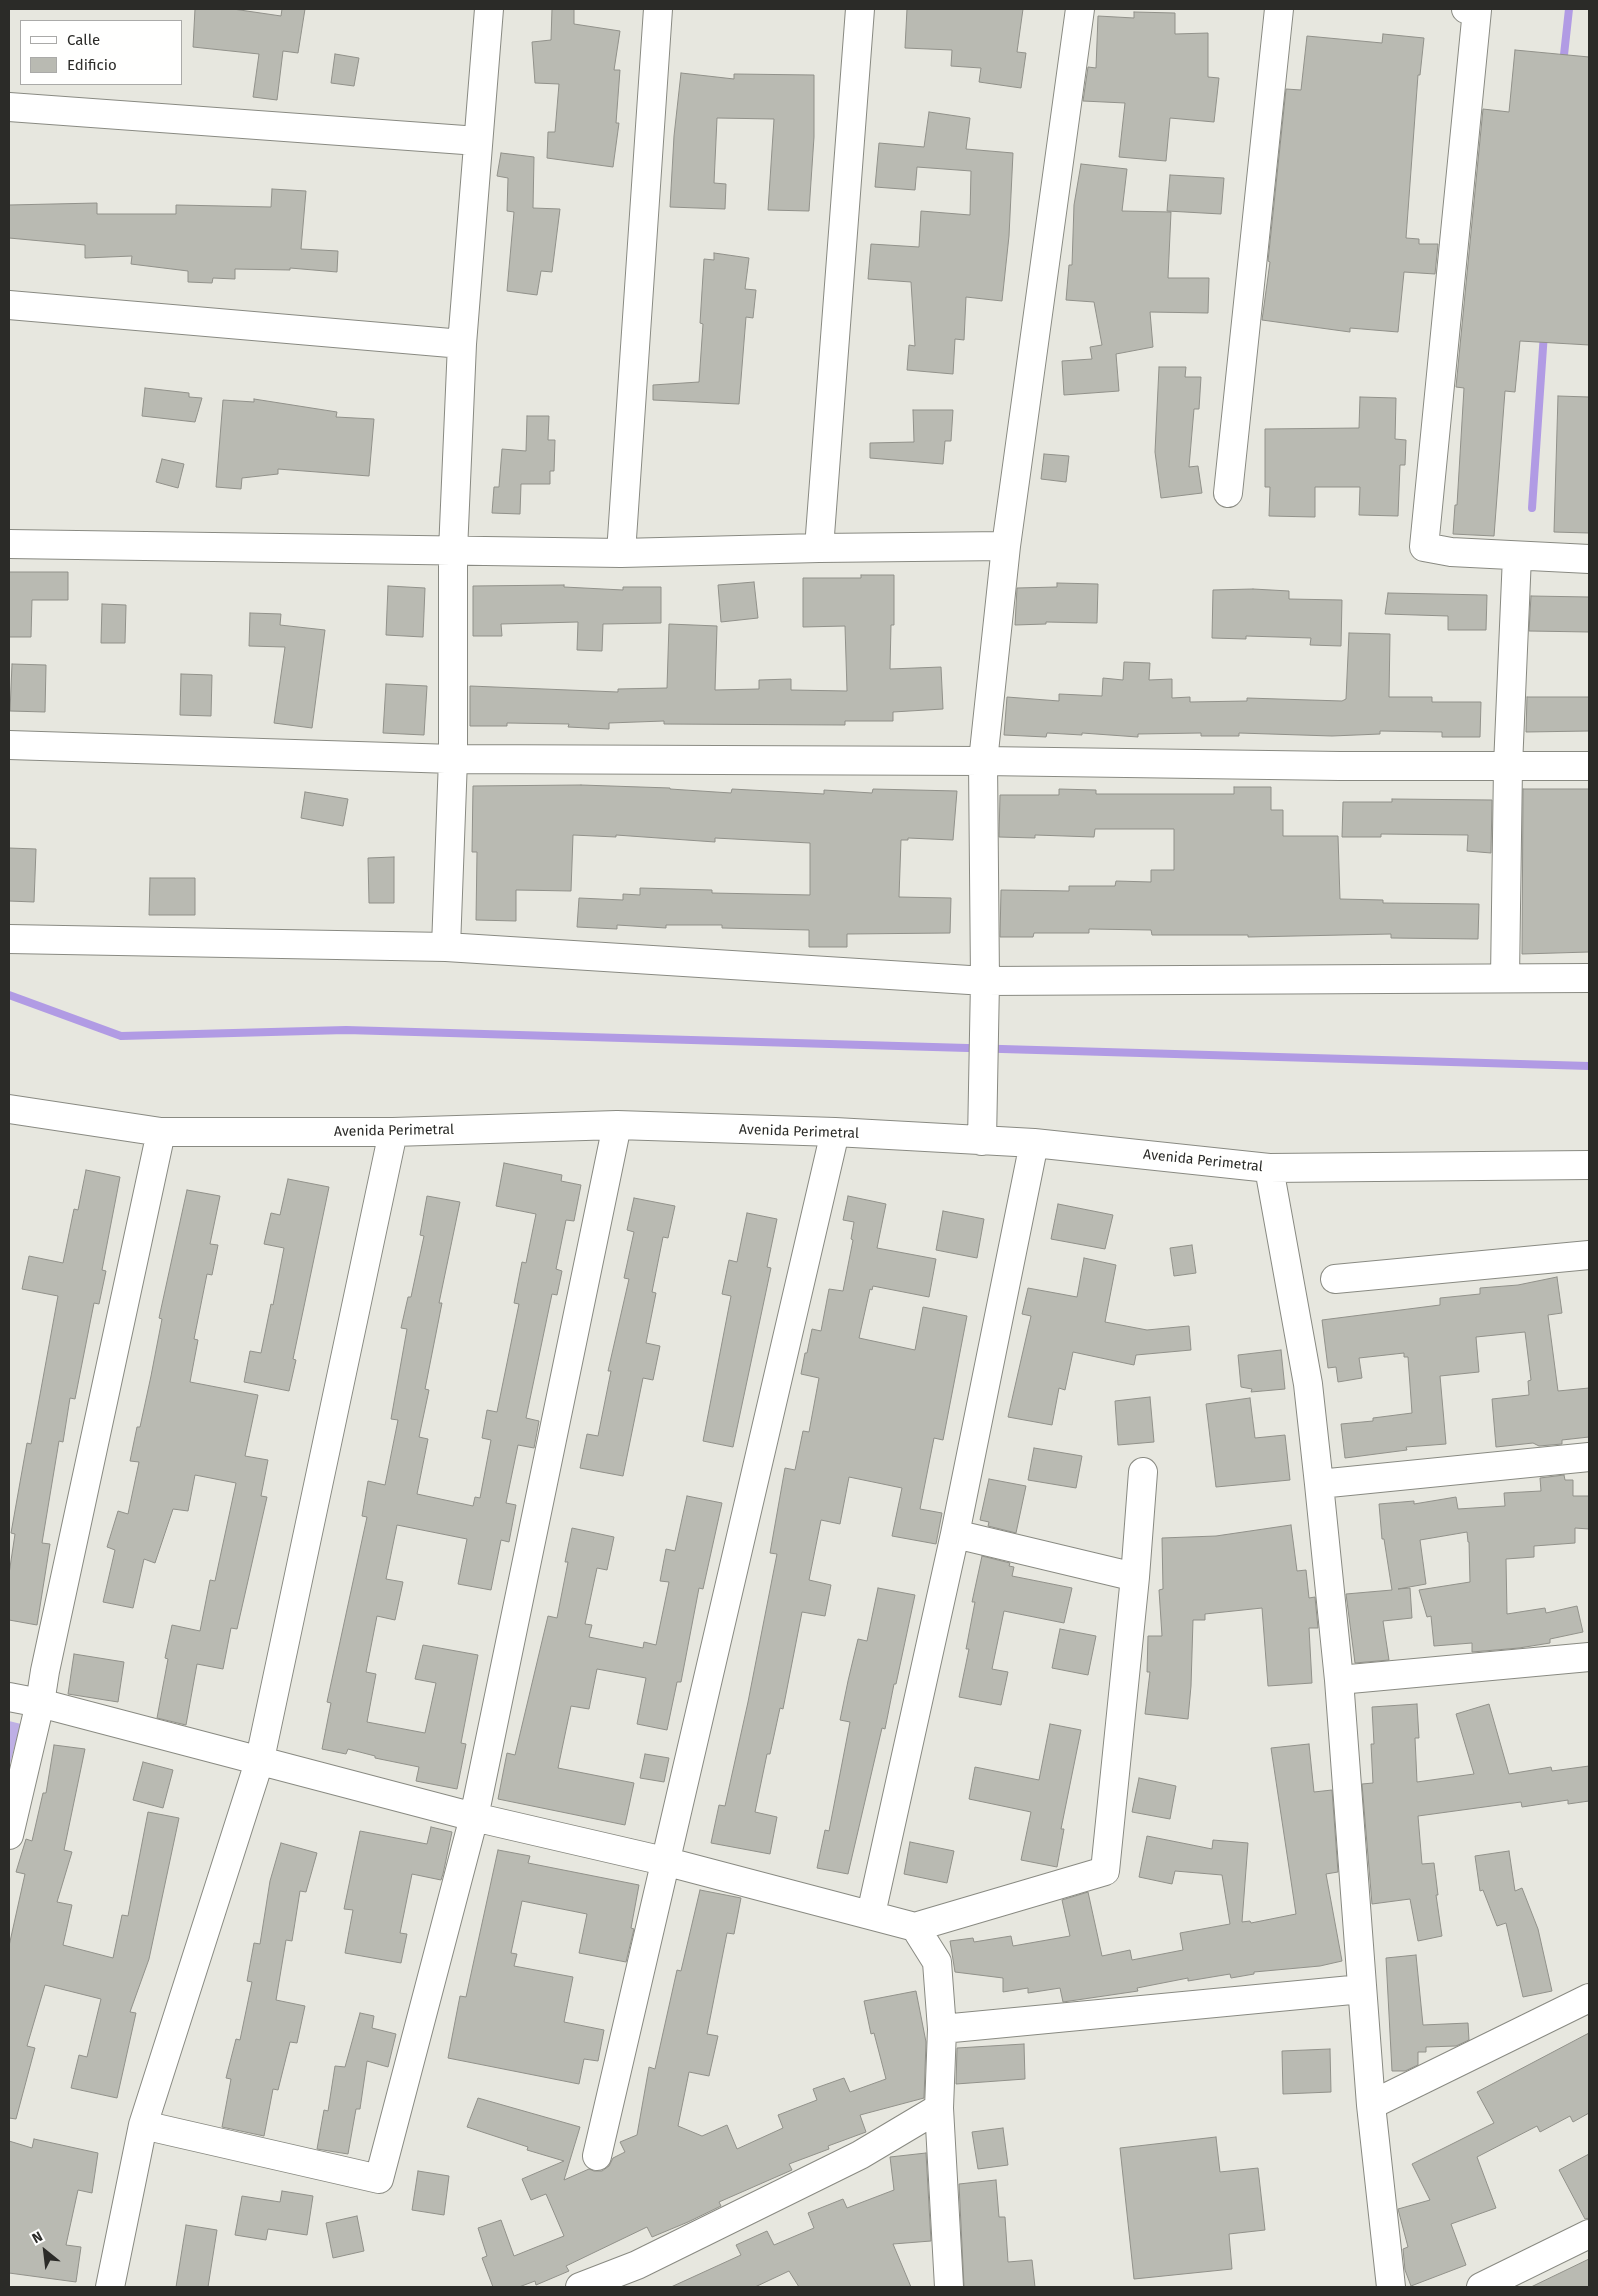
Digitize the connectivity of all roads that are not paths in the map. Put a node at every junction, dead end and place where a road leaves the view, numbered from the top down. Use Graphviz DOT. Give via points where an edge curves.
graph roads {
  1 [pos="489,9"];
  2 [pos="658,9"];
  3 [pos="860,9"];
  4 [pos="1080,9"];
  5 [pos="1279,9"];
  6 [pos="1466,9"];
  7 [pos="9,107"];
  8 [pos="478,141"];
  9 [pos="9,305"];
  10 [pos="462,344"];
  11 [pos="1228,493"];
  12 [pos="9,544"];
  13 [pos="1006,546"];
  14 [pos="819,548"];
  15 [pos="453,551"];
  16 [pos="621,553"];
  17 [pos="1517,556"];
  18 [pos="1589,559"];
  19 [pos="9,745"];
  20 [pos="453,759"];
  21 [pos="983,761"];
  22 [pos="1508,766"];
  23 [pos="1589,766"];
  24 [pos="9,939"];
  25 [pos="446,947"];
  26 [pos="1505,978"];
  27 [pos="1589,978"];
  28 [pos="985,981"];
  29 [pos="9,1109"];
  30 [pos="617,1125"];
  31 [pos="160,1132"];
  32 [pos="393,1132"];
  33 [pos="836,1132"];
  34 [pos="982,1141"];
  35 [pos="1034,1143"];
  36 [pos="1589,1164"];
  37 [pos="1269,1168"];
  38 [pos="1589,1255"];
  39 [pos="1335,1279"];
  40 [pos="1589,1457"];
  41 [pos="1143,1472"];
  42 [pos="1319,1484"];
  43 [pos="955,1534"];
  44 [pos="1135,1577"];
  45 [pos="1589,1657"];
  46 [pos="1339,1680"];
  47 [pos="9,1697"];
  48 [pos="40,1703"];
  49 [pos="260,1760"];
  50 [pos="474,1817"];
  51 [pos="9,1835"];
  52 [pos="664,1861"];
  53 [pos="871,1914"];
  54 [pos="915,1927"];
  55 [pos="1362,1989"];
  56 [pos="1589,1998"];
  57 [pos="942,2029"];
  58 [pos="1371,2105"];
  59 [pos="939,2108"];
  60 [pos="143,2124"];
  61 [pos="597,2156"];
  62 [pos="1589,2234"];
  63 [pos="110,2287"];
  64 [pos="580,2287"];
  65 [pos="949,2287"];
  66 [pos="1391,2287"];
  67 [pos="1481,2287"];
  1 -- 8 [label="street"];
  2 -- 16 [label="street"];
  3 -- 14 [label="street"];
  4 -- 13 [label="street"];
  5 -- 11 [label="street"];
  6 -- 17 [label="street" via="1477,10 1424,547"];
  7 -- 8 [label="street"];
  8 -- 10 [label="street"];
  9 -- 10 [label="street"];
  10 -- 15 [label="street"];
  12 -- 15 [label="street"];
  13 -- 14 [label="street"];
  13 -- 21 [label="street"];
  14 -- 16 [label="street"];
  15 -- 16 [label="street"];
  15 -- 20 [label="street"];
  17 -- 18 [label="street"];
  17 -- 22 [label="street"];
  19 -- 20 [label="street"];
  20 -- 21 [label="street"];
  20 -- 25 [label="street"];
  21 -- 22 [label="street"];
  21 -- 28 [label="street"];
  22 -- 23 [label="street"];
  22 -- 26 [label="street"];
  24 -- 25 [label="street"];
  25 -- 28 [label="street"];
  26 -- 27 [label="street"];
  26 -- 28 [label="street"];
  28 -- 34 [label="street"];
  29 -- 31 [label="street, Avenida Perimetral"];
  30 -- 32 [label="street, Avenida Perimetral"];
  30 -- 33 [label="street, Avenida Perimetral"];
  30 -- 50 [label="street"];
  31 -- 32 [label="street, Avenida Perimetral"];
  31 -- 48 [label="street"];
  32 -- 49 [label="street"];
  33 -- 34 [label="street, Avenida Perimetral"];
  33 -- 52 [label="street"];
  34 -- 35 [label="street, Avenida Perimetral"];
  35 -- 37 [label="street, Avenida Perimetral"];
  35 -- 43 [label="street"];
  36 -- 37 [label="street, Avenida Perimetral"];
  37 -- 42 [label="street" via="1308,1384"];
  38 -- 39 [label="street"];
  40 -- 42 [label="street"];
  41 -- 44 [label="street"];
  42 -- 46 [label="street"];
  43 -- 44 [label="street"];
  43 -- 53 [label="street"];
  44 -- 54 [label="street" via="1105,1870"];
  45 -- 46 [label="street"];
  46 -- 55 [label="street"];
  47 -- 48 [label="street"];
  48 -- 49 [label="street"];
  48 -- 51 [label="street"];
  49 -- 50 [label="street"];
  49 -- 60 [label="street"];
  50 -- 52 [label="street"];
  50 -- 60 [label="street" via="379,2179"];
  52 -- 53 [label="street"];
  52 -- 61 [label="street"];
  53 -- 54 [label="street"];
  54 -- 57 [label="street" via="937,1962"];
  55 -- 57 [label="street"];
  55 -- 58 [label="street"];
  56 -- 58 [label="street"];
  57 -- 59 [label="street"];
  58 -- 66 [label="street"];
  59 -- 64 [label="street" via="860,2155 637,2265"];
  59 -- 65 [label="street"];
  60 -- 63 [label="street"];
  62 -- 67 [label="street"];
}
